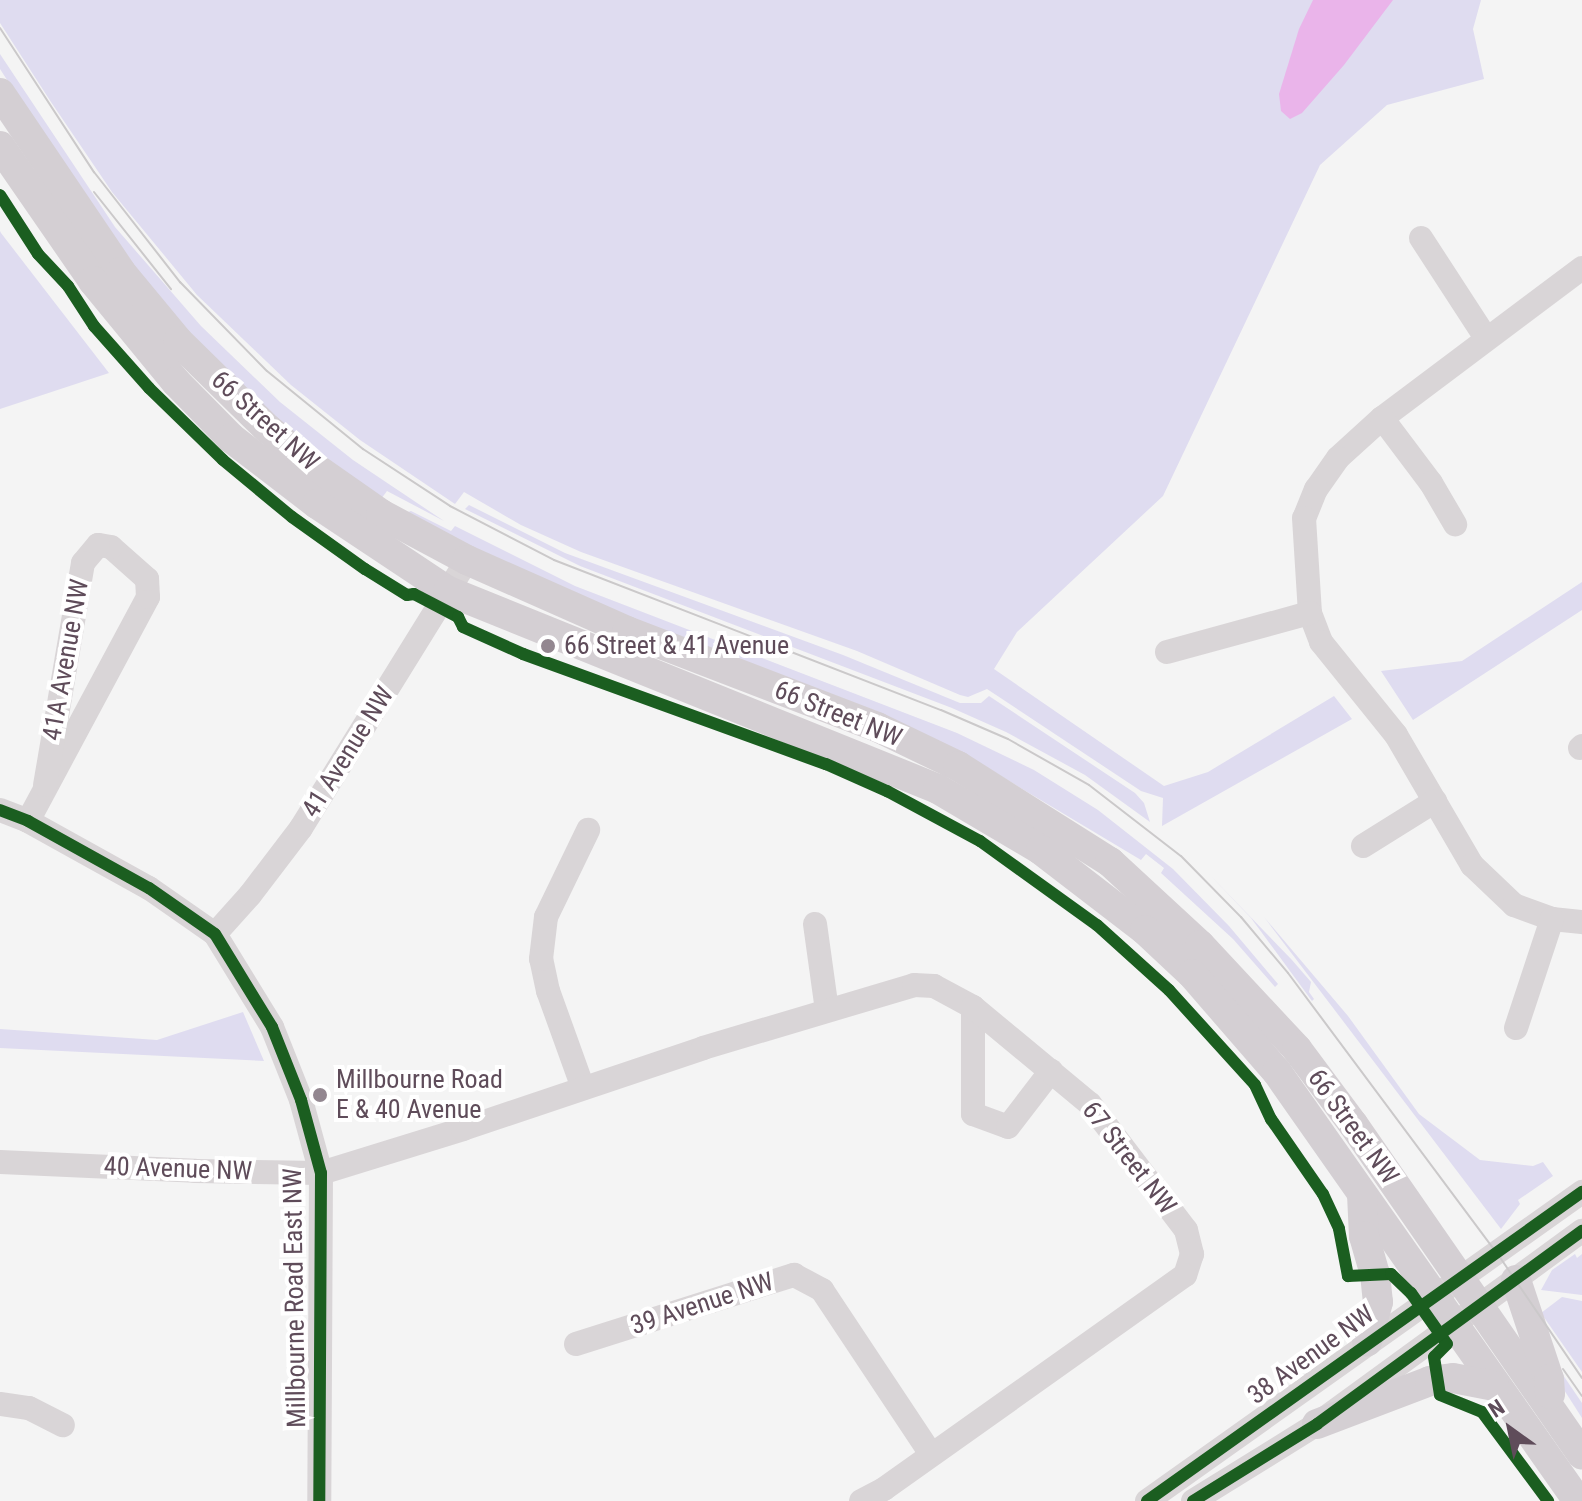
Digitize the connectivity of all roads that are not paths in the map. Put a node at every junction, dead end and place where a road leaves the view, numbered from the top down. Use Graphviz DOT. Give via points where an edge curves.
graph roads {
  1 [pos="0,93"];
  2 [pos="0,146"];
  3 [pos="1421,238"];
  4 [pos="1582,268"];
  5 [pos="1486,338"];
  6 [pos="1382,418"];
  7 [pos="1455,524"];
  8 [pos="467,560"];
  9 [pos="448,591"];
  10 [pos="1310,613"];
  11 [pos="1167,652"];
  12 [pos="45,785"];
  13 [pos="1435,801"];
  14 [pos="0,810"];
  15 [pos="28,821"];
  16 [pos="588,830"];
  17 [pos="1363,846"];
  18 [pos="1552,919"];
  19 [pos="1582,922"];
  20 [pos="815,924"];
  21 [pos="215,934"];
  22 [pos="951,995"];
  23 [pos="973,1007"];
  24 [pos="827,1010"];
  25 [pos="1516,1028"];
  26 [pos="1051,1071"];
  27 [pos="583,1088"];
  28 [pos="0,1162"];
  29 [pos="321,1173"];
  30 [pos="1582,1192"];
  31 [pos="1362,1194"];
  32 [pos="1582,1231"];
  33 [pos="1460,1278"];
  34 [pos="1516,1280"];
  35 [pos="1432,1296"];
  36 [pos="1480,1307"];
  37 [pos="1453,1327"];
  38 [pos="1367,1342"];
  39 [pos="576,1344"];
  40 [pos="1494,1386"];
  41 [pos="0,1404"];
  42 [pos="1550,1408"];
  43 [pos="1317,1424"];
  44 [pos="63,1425"];
  45 [pos="931,1454"];
  46 [pos="1582,1455"];
  47 [pos="319,1501"];
  48 [pos="861,1501"];
  49 [pos="1147,1501"];
  50 [pos="1193,1501"];
  51 [pos="1578,1501"];
  1 -- 8 [label="main road, 66 Street NW" via="121,272 235,399 314,467 381,514"];
  2 -- 9 [label="main road, 66 Street NW" via="93,281 176,382 231,438 317,504"];
  3 -- 5 [label="street"];
  4 -- 5 [label="street"];
  5 -- 6 [label="street"];
  6 -- 7 [label="street"];
  6 -- 10 [label="street" via="1338,458 1304,518"];
  8 -- 9 [label="street, 41 Avenue NW"];
  8 -- 33 [label="main road, 66 Street NW" via="640,637 877,727 958,766 1110,862 1210,954 1297,1049"];
  9 -- 21 [label="street, 41 Avenue NW" via="301,828"];
  9 -- 31 [label="main road, 66 Street NW" via="938,789 1041,850 1145,930 1192,974 1277,1072"];
  10 -- 11 [label="street"];
  10 -- 13 [label="street" via="1321,642 1396,735"];
  12 -- 12 [label="street, 41A Avenue NW" via="148,597 147,579 111,547 98,545 83,563"];
  12 -- 15 [label="street, 41A Avenue NW"];
  13 -- 17 [label="street"];
  13 -- 18 [label="street" via="1472,865 1514,905"];
  14 -- 15 [label="street, Millbourne Road East NW"];
  15 -- 21 [label="street, Millbourne Road East NW" via="149,888"];
  16 -- 27 [label="street" via="546,917 541,959"];
  18 -- 19 [label="street"];
  18 -- 25 [label="street"];
  20 -- 24 [label="street"];
  21 -- 29 [label="street, Millbourne Road East NW" via="272,1027 301,1100"];
  22 -- 23 [label="street, 67 Street NW"];
  22 -- 24 [label="street, 40 Avenue NW" via="934,986 914,985"];
  23 -- 26 [label="street, 67 Street NW"];
  23 -- 26 [label="street" via="973,1114 1008,1127"];
  24 -- 27 [label="street, 40 Avenue NW"];
  26 -- 45 [label="street, 67 Street NW" via="1090,1104 1135,1162 1186,1230 1192,1254 1185,1275"];
  27 -- 29 [label="street, 40 Avenue NW"];
  28 -- 29 [label="street, 40 Avenue NW"];
  29 -- 47 [label="street, Millbourne Road East NW"];
  30 -- 33 [label="street, 38 Avenue NW"];
  31 -- 35 [label="main road, 66 Street NW"];
  31 -- 38 [label="main road" via="1364,1236 1378,1302"];
  32 -- 34 [label="street"];
  33 -- 35 [label="street, 38 Avenue NW"];
  33 -- 36 [label="main road, 66 Street NW"];
  34 -- 36 [label="street"];
  34 -- 42 [label="main road" via="1549,1379"];
  35 -- 37 [label="main road, 66 Street NW"];
  35 -- 38 [label="street, 38 Avenue NW"];
  36 -- 37 [label="street"];
  36 -- 42 [label="main road, 66 Street NW"];
  37 -- 40 [label="main road, 66 Street NW"];
  37 -- 43 [label="street"];
  38 -- 49 [label="street, 38 Avenue NW"];
  39 -- 45 [label="street, 39 Avenue NW" via="794,1275 822,1290"];
  40 -- 43 [label="main road" via="1453,1378 1430,1381"];
  40 -- 51 [label="main road, 66 Street NW"];
  41 -- 44 [label="street" via="29,1408"];
  42 -- 46 [label="main road, 66 Street NW"];
  43 -- 50 [label="street"];
  45 -- 48 [label="street"];
}
